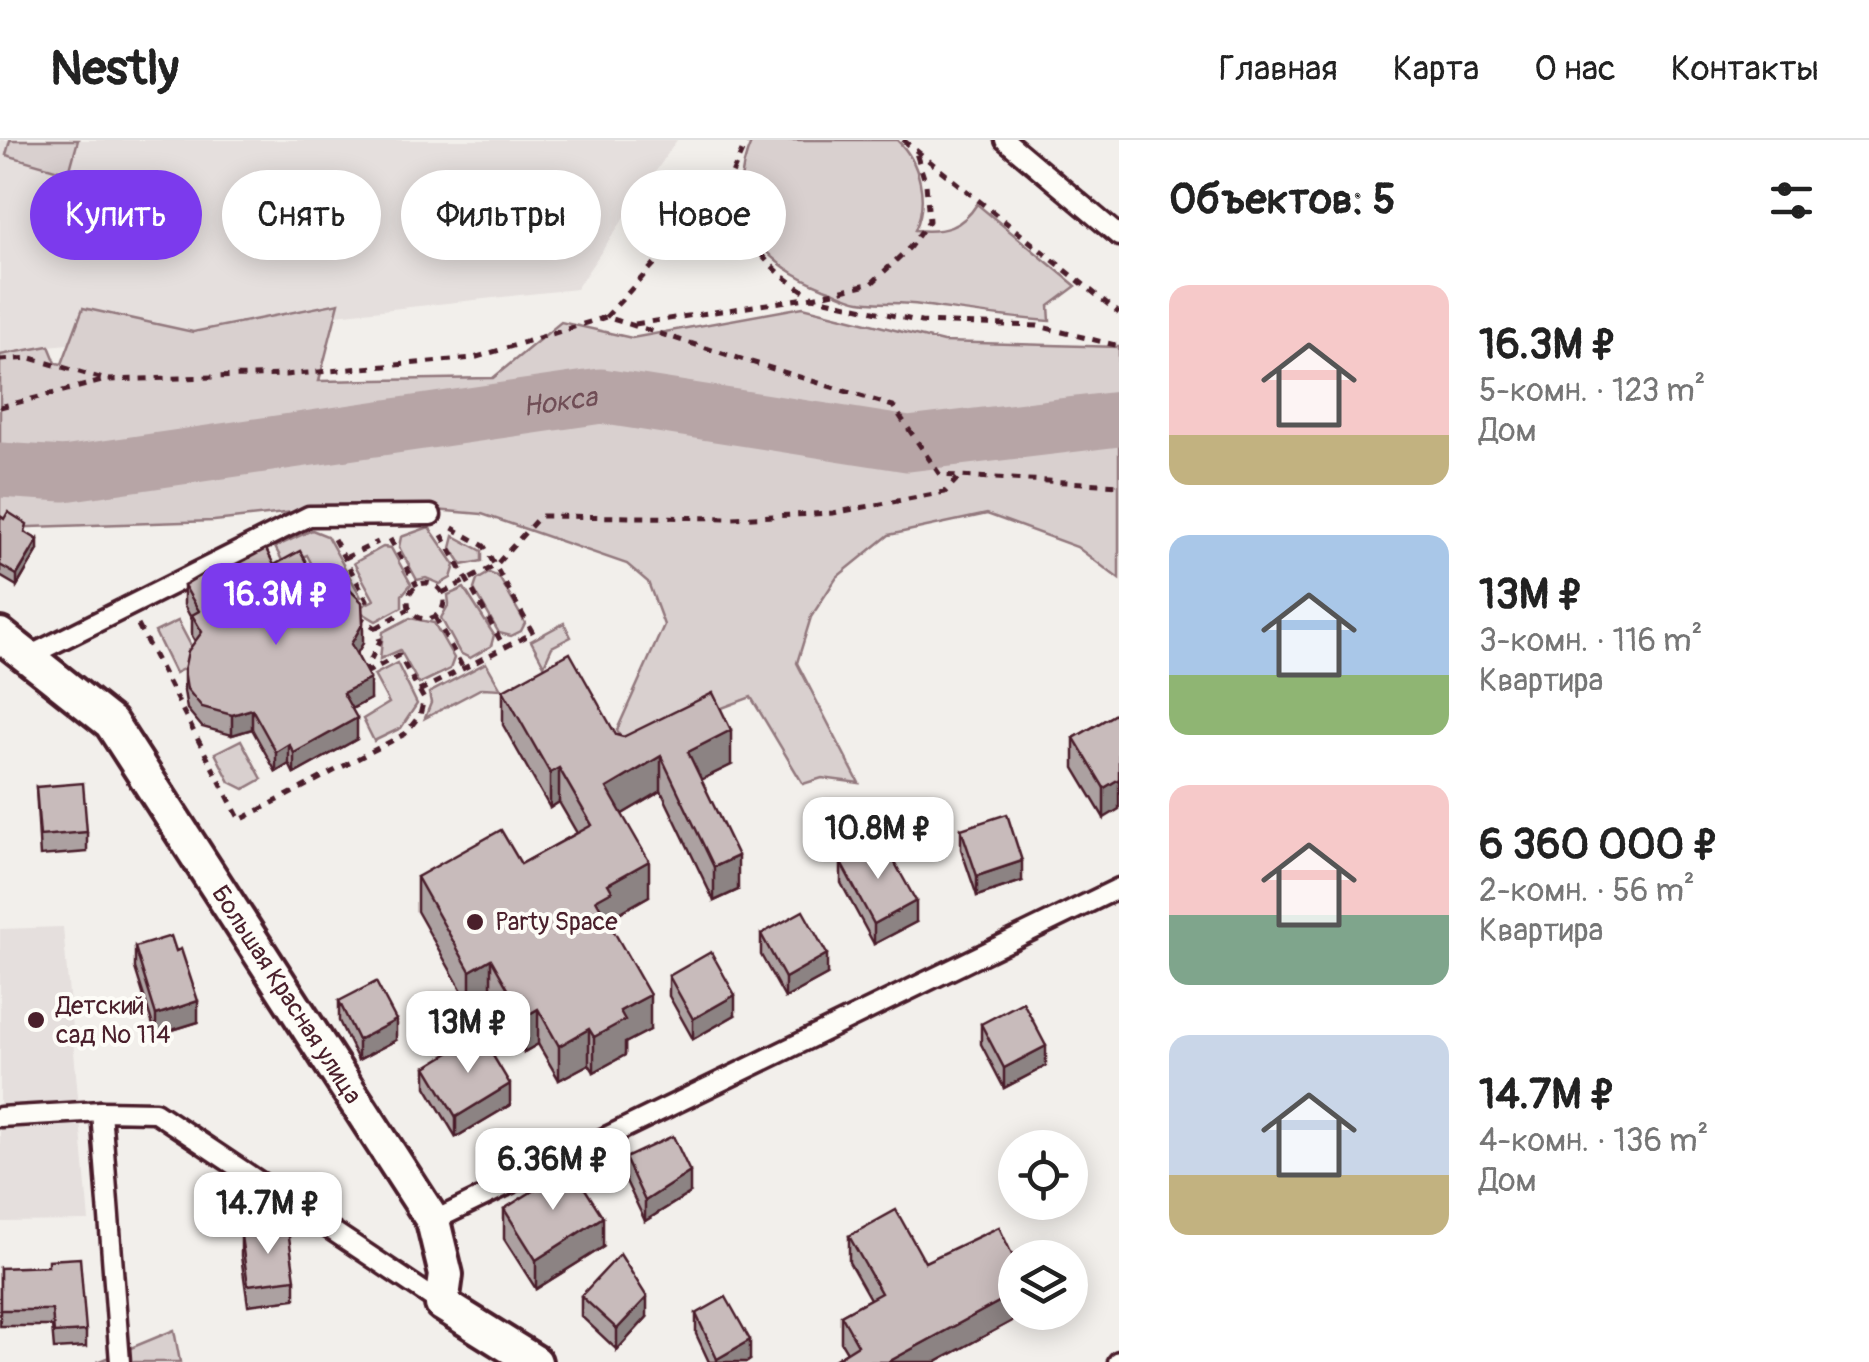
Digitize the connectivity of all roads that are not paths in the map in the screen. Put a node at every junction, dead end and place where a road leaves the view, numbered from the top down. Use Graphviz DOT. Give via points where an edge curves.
graph roads {
  1 [pos="1005,140"];
  2 [pos="1119,236"];
  3 [pos="430,515"];
  4 [pos="0,635"];
  5 [pos="27,656"];
  6 [pos="1119,888"];
  7 [pos="101,1111"];
  8 [pos="0,1117"];
  9 [pos="433,1222"];
  10 [pos="442,1304"];
  11 [pos="120,1362"];
  12 [pos="535,1362"];
  1 -- 2 [label="lane"];
  3 -- 5 [label="lane" via="309,516"];
  4 -- 5 [label="street, Большая Красная улица"];
  5 -- 9 [label="street, Большая Красная улица" via="111,723"];
  6 -- 9 [label="lane"];
  7 -- 8 [label="lane"];
  7 -- 10 [label="lane" via="155,1112"];
  7 -- 11 [label="lane"];
  9 -- 10 [label="street, Большая Красная улица" via="446,1275"];
  10 -- 12 [label="street"];
}
